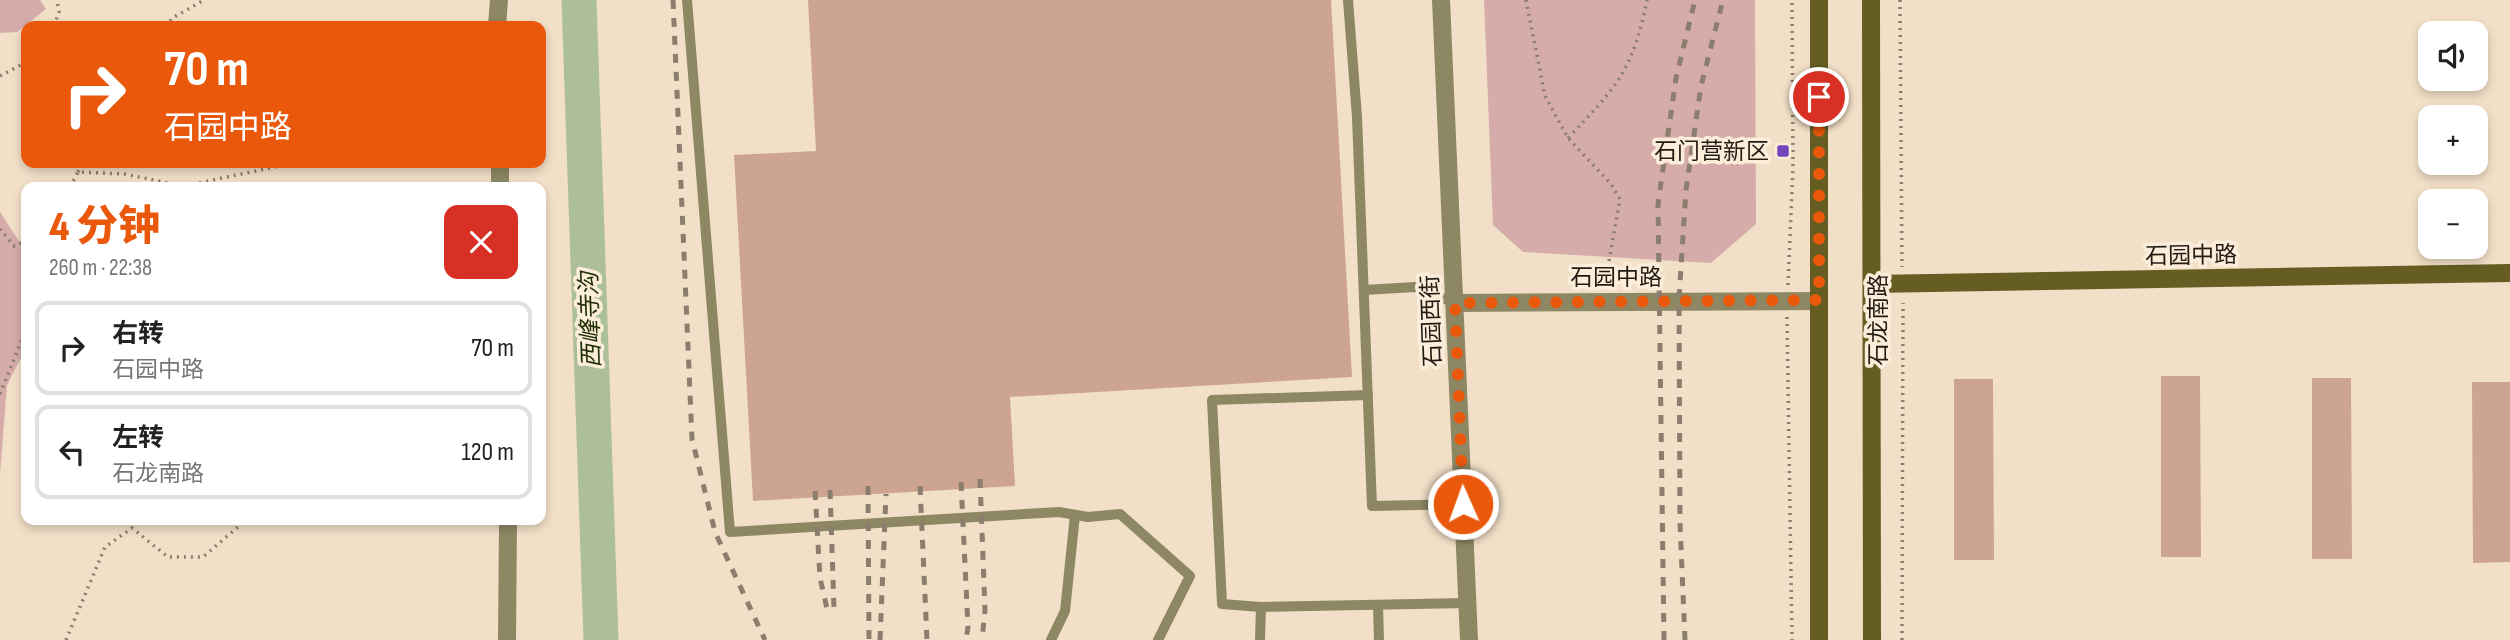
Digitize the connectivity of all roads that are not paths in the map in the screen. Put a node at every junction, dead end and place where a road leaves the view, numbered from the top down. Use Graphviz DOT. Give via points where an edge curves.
graph roads {
  1 [pos="499,0"];
  2 [pos="687,0"];
  3 [pos="1348,0"];
  4 [pos="1441,0"];
  5 [pos="1819,0"];
  6 [pos="1871,0"];
  7 [pos="497,21"];
  8 [pos="2510,273"];
  9 [pos="1872,284"];
  10 [pos="1364,290"];
  11 [pos="1819,300"];
  12 [pos="1455,303"];
  13 [pos="1368,395"];
  14 [pos="1463,504"];
  15 [pos="1075,515"];
  16 [pos="509,525"];
  17 [pos="1468,603"];
  18 [pos="1378,605"];
  19 [pos="1261,607"];
  20 [pos="507,640"];
  21 [pos="1051,640"];
  22 [pos="1157,640"];
  23 [pos="1260,640"];
  24 [pos="1379,640"];
  25 [pos="1469,640"];
  26 [pos="1819,640"];
  27 [pos="1872,640"];
  1 -- 7 [label="street"];
  2 -- 15 [label="lane" via="730,532 1059,512"];
  3 -- 10 [label="lane"];
  4 -- 12 [label="street, 石园西街"];
  5 -- 11 [label="main road"];
  6 -- 9 [label="main road, 石龙南路"];
  8 -- 9 [label="main road, 石园中路"];
  9 -- 27 [label="main road, 石龙南路"];
  10 -- 12 [label="lane" via="1415,287"];
  10 -- 13 [label="lane"];
  11 -- 12 [label="street, 石园中路"];
  11 -- 26 [label="main road"];
  12 -- 14 [label="street, 石园西街"];
  13 -- 14 [label="lane" via="1372,506"];
  13 -- 19 [label="lane" via="1212,400 1222,604"];
  14 -- 17 [label="street, 石园西街"];
  15 -- 21 [label="lane" via="1065,611"];
  15 -- 22 [label="lane" via="1120,514 1190,576"];
  16 -- 20 [label="street"];
  17 -- 18 [label="lane"];
  17 -- 25 [label="street, 石园西街"];
  18 -- 19 [label="lane"];
  18 -- 24 [label="lane"];
  19 -- 23 [label="lane"];
}
